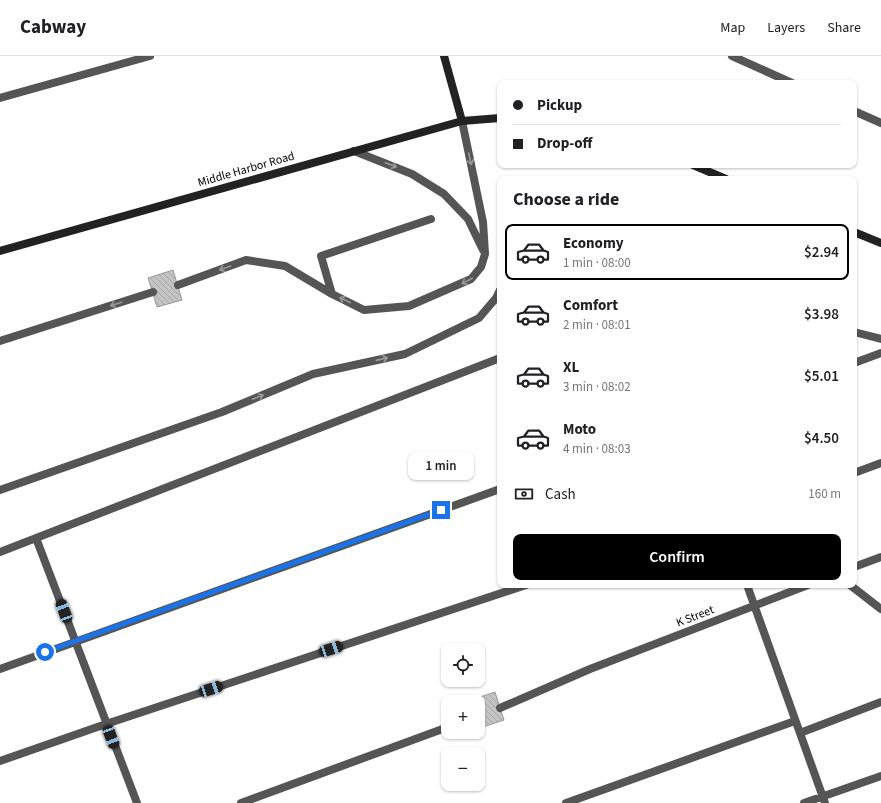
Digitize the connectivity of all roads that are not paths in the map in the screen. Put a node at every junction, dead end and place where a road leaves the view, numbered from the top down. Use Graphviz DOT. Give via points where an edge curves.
graph roads {
  1 [pos="150,56"];
  2 [pos="444,56"];
  3 [pos="732,56"];
  4 [pos="785,80"];
  5 [pos="0,98"];
  6 [pos="857,112"];
  7 [pos="497,118"];
  8 [pos="462,121"];
  9 [pos="881,123"];
  10 [pos="354,151"];
  11 [pos="701,168"];
  12 [pos="719,176"];
  13 [pos="431,220"];
  14 [pos="857,233"];
  15 [pos="881,243"];
  16 [pos="0,251"];
  17 [pos="485,254"];
  18 [pos="178,285"];
  19 [pos="153,292"];
  20 [pos="332,294"];
  21 [pos="497,296"];
  22 [pos="857,333"];
  23 [pos="881,339"];
  24 [pos="0,341"];
  25 [pos="881,353"];
  26 [pos="497,359"];
  27 [pos="857,362"];
  28 [pos="881,463"];
  29 [pos="857,472"];
  30 [pos="0,490"];
  31 [pos="497,490"];
  32 [pos="36,538"];
  33 [pos="0,552"];
  34 [pos="881,557"];
  35 [pos="857,566"];
  36 [pos="517,588"];
  37 [pos="748,588"];
  38 [pos="800,588"];
  39 [pos="854,588"];
  40 [pos="754,605"];
  41 [pos="881,609"];
  42 [pos="75,641"];
  43 [pos="0,669"];
  44 [pos="881,702"];
  45 [pos="500,708"];
  46 [pos="795,721"];
  47 [pos="106,724"];
  48 [pos="441,730"];
  49 [pos="800,733"];
  50 [pos="0,761"];
  51 [pos="881,776"];
  52 [pos="824,800"];
  53 [pos="137,803"];
  54 [pos="241,803"];
  55 [pos="566,803"];
  56 [pos="804,803"];
  1 -- 5 [label="lane"];
  2 -- 8 [label="main road"];
  3 -- 4 [label="lane"];
  6 -- 9 [label="lane"];
  7 -- 8 [label="main road, Middle Harbor Road"];
  8 -- 10 [label="main road, Middle Harbor Road"];
  8 -- 17 [label="lane, one-way" via="483,222"];
  10 -- 16 [label="main road, Middle Harbor Road"];
  10 -- 17 [label="lane, one-way" via="412,174 444,194 468,219"];
  11 -- 12 [label="main road"];
  13 -- 20 [label="lane" via="321,256"];
  14 -- 15 [label="main road"];
  17 -- 20 [label="lane, one-way" via="481,267 471,279 409,306 364,310"];
  20 -- 18 [label="lane, one-way" via="285,266 246,260"];
  19 -- 24 [label="lane, one-way"];
  30 -- 21 [label="lane, one-way" via="222,412 313,374 405,354 479,318"];
  22 -- 23 [label="lane"];
  25 -- 27 [label="lane"];
  26 -- 32 [label="lane"];
  28 -- 29 [label="lane"];
  31 -- 42 [label="lane"];
  32 -- 33 [label="lane"];
  32 -- 42 [label="lane"];
  34 -- 35 [label="lane"];
  36 -- 47 [label="lane"];
  37 -- 40 [label="lane"];
  38 -- 40 [label="lane, K Street"];
  39 -- 41 [label="lane"];
  40 -- 45 [label="lane, K Street" via="590,669"];
  40 -- 46 [label="lane"];
  42 -- 43 [label="lane"];
  42 -- 47 [label="lane"];
  44 -- 49 [label="lane"];
  46 -- 49 [label="lane"];
  46 -- 55 [label="lane"];
  47 -- 50 [label="lane"];
  47 -- 53 [label="lane"];
  48 -- 54 [label="lane"];
  49 -- 52 [label="lane"];
  51 -- 52 [label="lane"];
  52 -- 56 [label="lane"];
}
